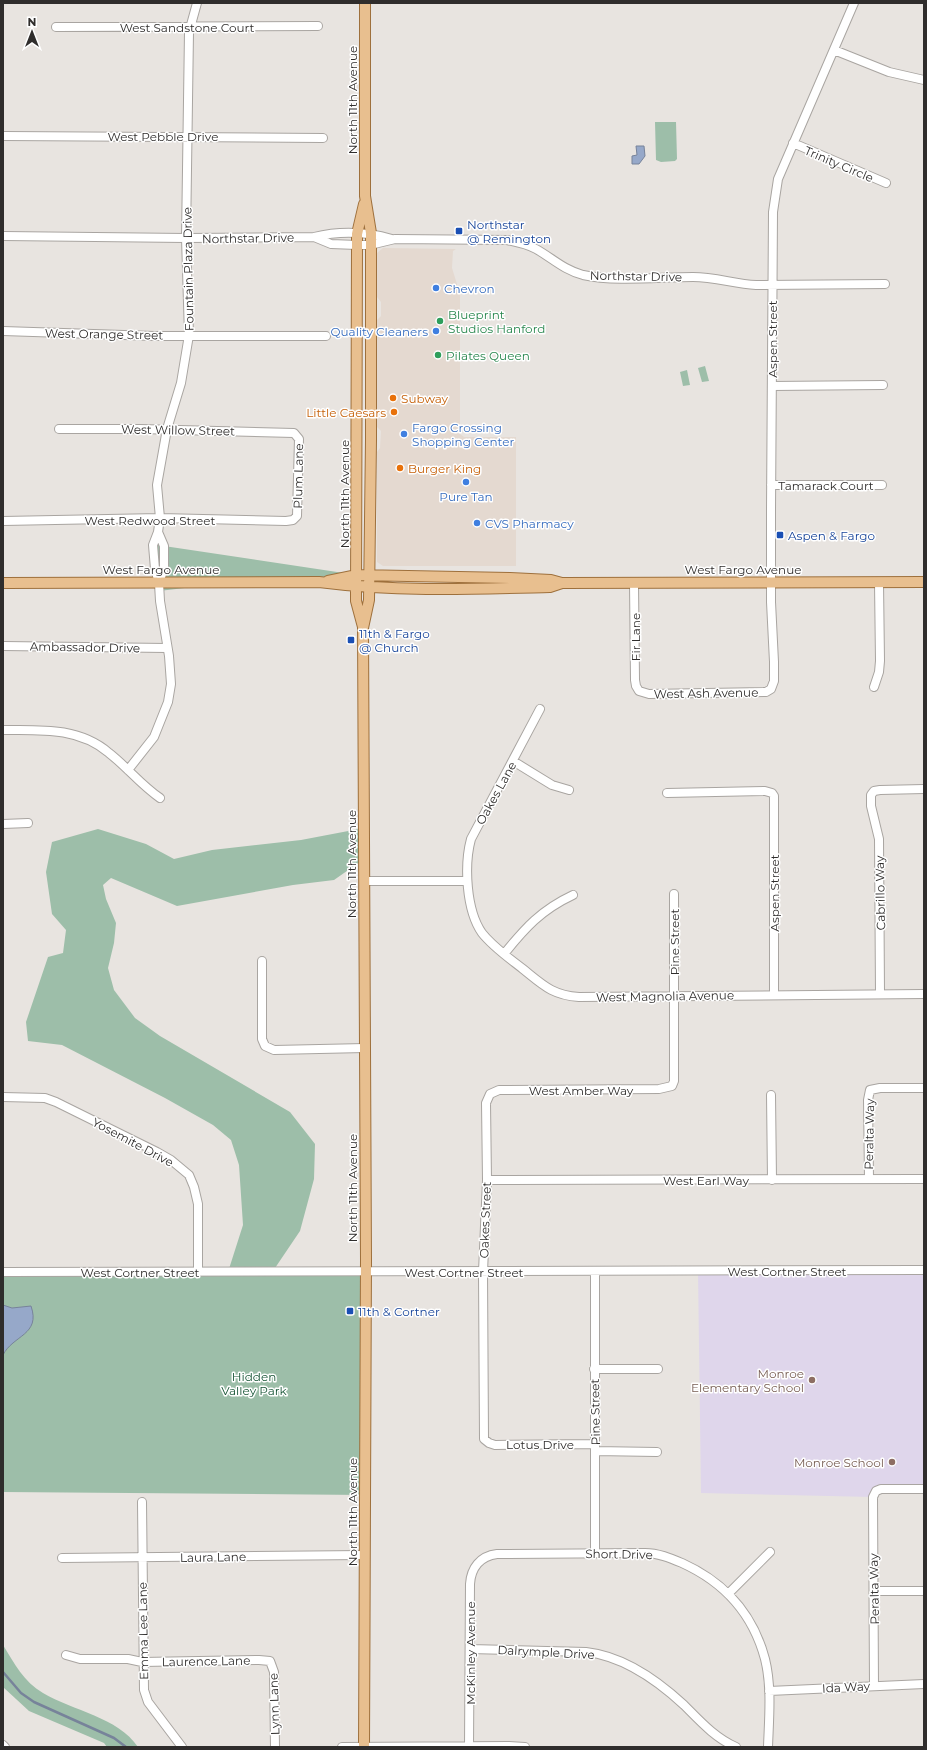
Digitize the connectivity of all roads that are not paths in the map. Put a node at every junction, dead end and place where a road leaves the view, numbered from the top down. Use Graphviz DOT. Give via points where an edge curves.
graph roads {
  1 [pos="197,3"];
  2 [pos="365,3"];
  3 [pos="854,3"];
  4 [pos="318,26"];
  5 [pos="56,27"];
  6 [pos="190,27"];
  7 [pos="834,50"];
  8 [pos="924,80"];
  9 [pos="3,136"];
  10 [pos="188,136"];
  11 [pos="323,138"];
  12 [pos="793,143"];
  13 [pos="886,183"];
  14 [pos="365,196"];
  15 [pos="371,233"];
  16 [pos="358,234"];
  17 [pos="3,236"];
  18 [pos="314,237"];
  19 [pos="186,238"];
  20 [pos="395,239"];
  21 [pos="357,245"];
  22 [pos="370,245"];
  23 [pos="772,284"];
  24 [pos="885,284"];
  25 [pos="3,331"];
  26 [pos="188,336"];
  27 [pos="326,336"];
  28 [pos="356,358"];
  29 [pos="883,385"];
  30 [pos="772,386"];
  31 [pos="59,429"];
  32 [pos="167,429"];
  33 [pos="297,434"];
  34 [pos="371,440"];
  35 [pos="771,485"];
  36 [pos="882,485"];
  37 [pos="160,518"];
  38 [pos="296,519"];
  39 [pos="3,521"];
  40 [pos="357,575"];
  41 [pos="370,575"];
  42 [pos="320,582"];
  43 [pos="771,582"];
  44 [pos="924,582"];
  45 [pos="3,583"];
  46 [pos="159,583"];
  47 [pos="562,583"];
  48 [pos="634,583"];
  49 [pos="879,583"];
  50 [pos="357,587"];
  51 [pos="369,588"];
  52 [pos="363,628"];
  53 [pos="3,646"];
  54 [pos="167,648"];
  55 [pos="874,687"];
  56 [pos="771,690"];
  57 [pos="639,691"];
  58 [pos="540,710"];
  59 [pos="3,730"];
  60 [pos="514,761"];
  61 [pos="128,770"];
  62 [pos="924,789"];
  63 [pos="569,790"];
  64 [pos="667,793"];
  65 [pos="160,798"];
  66 [pos="28,823"];
  67 [pos="3,824"];
  68 [pos="364,881"];
  69 [pos="468,881"];
  70 [pos="674,894"];
  71 [pos="573,895"];
  72 [pos="504,954"];
  73 [pos="262,961"];
  74 [pos="880,994"];
  75 [pos="924,994"];
  76 [pos="774,995"];
  77 [pos="674,996"];
  78 [pos="365,1048"];
  79 [pos="672,1086"];
  80 [pos="924,1088"];
  81 [pos="490,1094"];
  82 [pos="771,1095"];
  83 [pos="3,1096"];
  84 [pos="869,1178"];
  85 [pos="924,1179"];
  86 [pos="487,1180"];
  87 [pos="772,1180"];
  88 [pos="924,1270"];
  89 [pos="3,1272"];
  90 [pos="198,1272"];
  91 [pos="366,1272"];
  92 [pos="483,1272"];
  93 [pos="594,1272"];
  94 [pos="594,1369"];
  95 [pos="658,1369"];
  96 [pos="485,1441"];
  97 [pos="595,1448"];
  98 [pos="657,1452"];
  99 [pos="924,1489"];
  100 [pos="142,1502"];
  101 [pos="770,1552"];
  102 [pos="594,1553"];
  103 [pos="364,1555"];
  104 [pos="62,1558"];
  105 [pos="142,1558"];
  106 [pos="480,1561"];
  107 [pos="875,1591"];
  108 [pos="924,1591"];
  109 [pos="729,1593"];
  110 [pos="470,1649"];
  111 [pos="66,1655"];
  112 [pos="270,1661"];
  113 [pos="142,1662"];
  114 [pos="924,1684"];
  115 [pos="874,1686"];
  116 [pos="769,1691"];
  117 [pos="3,1745"];
  118 [pos="364,1746"];
  119 [pos="469,1746"];
  120 [pos="5,1747"];
  121 [pos="182,1747"];
  122 [pos="276,1747"];
  123 [pos="342,1747"];
  124 [pos="525,1747"];
  125 [pos="736,1747"];
  126 [pos="768,1747"];
  1 -- 6 [label="street, Fountain Plaza Drive"];
  2 -- 14 [label="main road, North 11th Avenue"];
  3 -- 7 [label="street, Aspen Street"];
  4 -- 6 [label="street, West Sandstone Court"];
  5 -- 6 [label="street, West Sandstone Court"];
  6 -- 10 [label="street, Fountain Plaza Drive"];
  7 -- 8 [label="street" via="889,72"];
  7 -- 12 [label="street, Aspen Street"];
  9 -- 10 [label="street, West Pebble Drive"];
  10 -- 11 [label="street, West Pebble Drive"];
  10 -- 19 [label="street, Fountain Plaza Drive"];
  12 -- 13 [label="street, Trinity Circle"];
  12 -- 23 [label="street, Aspen Street" via="778,179 775,198"];
  14 -- 15 [label="main road, North 11th Avenue"];
  14 -- 16 [label="main road, North 11th Avenue"];
  15 -- 16 [label="street, Northstar Drive"];
  15 -- 20 [label="street, Northstar Drive"];
  15 -- 22 [label="main road, North 11th Avenue"];
  16 -- 18 [label="street, Northstar Drive" via="328,234"];
  16 -- 21 [label="main road, North 11th Avenue"];
  17 -- 19 [label="street, Northstar Drive"];
  18 -- 19 [label="street, Northstar Drive"];
  18 -- 21 [label="street, Northstar Drive" via="331,244"];
  19 -- 26 [label="street, Fountain Plaza Drive"];
  20 -- 22 [label="street, Northstar Drive"];
  20 -- 23 [label="street, Northstar Drive" via="507,240 535,248 567,269 585,275 711,278 741,284"];
  21 -- 22 [label="street, Northstar Drive"];
  21 -- 28 [label="main road, North 11th Avenue"];
  22 -- 34 [label="main road, North 11th Avenue"];
  23 -- 24 [label="street, Northstar Drive"];
  23 -- 30 [label="street, Aspen Street"];
  25 -- 26 [label="street, West Orange Street"];
  26 -- 27 [label="street, West Orange Street"];
  26 -- 32 [label="street, Fountain Plaza Drive" via="181,383"];
  28 -- 34 [label="main road, North 11th Avenue" via="361,372 361,425"];
  28 -- 40 [label="main road, North 11th Avenue"];
  29 -- 30 [label="street"];
  30 -- 35 [label="street, Aspen Street"];
  31 -- 32 [label="street, West Willow Street"];
  32 -- 33 [label="street, West Willow Street"];
  32 -- 37 [label="street, Fountain Plaza Drive" via="157,486"];
  33 -- 38 [label="street, Plum Lane" via="300,465"];
  34 -- 41 [label="main road, North 11th Avenue"];
  35 -- 36 [label="street, Tamarack Court"];
  35 -- 43 [label="street, Aspen Street"];
  37 -- 38 [label="street, West Redwood Street" via="286,522"];
  37 -- 39 [label="street, West Redwood Street"];
  37 -- 46 [label="street, Fountain Plaza Drive" via="158,532 164,546 164,568"];
  40 -- 41 [label="main road, West Fargo Avenue"];
  40 -- 42 [label="main road, West Fargo Avenue"];
  40 -- 50 [label="main road, North 11th Avenue"];
  41 -- 47 [label="main road, West Fargo Avenue" via="510,578"];
  41 -- 51 [label="main road, North 11th Avenue"];
  42 -- 46 [label="main road, West Fargo Avenue"];
  42 -- 50 [label="main road, West Fargo Avenue"];
  43 -- 48 [label="main road, West Fargo Avenue"];
  43 -- 49 [label="main road, West Fargo Avenue"];
  43 -- 56 [label="street, Aspen Street" via="774,682"];
  44 -- 49 [label="main road, West Fargo Avenue"];
  45 -- 46 [label="main road, West Fargo Avenue"];
  46 -- 54 [label="street, Fountain Plaza Drive"];
  47 -- 48 [label="main road, West Fargo Avenue"];
  47 -- 51 [label="main road, West Fargo Avenue" via="550,587"];
  48 -- 57 [label="street, Fir Lane" via="635,680"];
  49 -- 55 [label="street" via="880,661"];
  50 -- 51 [label="main road, West Fargo Avenue"];
  50 -- 52 [label="main road, North 11th Avenue" via="356,601"];
  51 -- 52 [label="main road, North 11th Avenue" via="370,600"];
  52 -- 68 [label="main road, North 11th Avenue"];
  53 -- 54 [label="street, Ambassador Drive"];
  54 -- 61 [label="street, Fountain Plaza Drive" via="170,684 168,702 154,737"];
  56 -- 57 [label="street, West Ash Avenue" via="649,694"];
  58 -- 60 [label="street, Oakes Lane"];
  59 -- 61 [label="street" via="42,730 76,735 98,745"];
  60 -- 63 [label="street" via="552,785"];
  60 -- 69 [label="street, Oakes Lane" via="471,838"];
  61 -- 65 [label="street"];
  62 -- 74 [label="street, Cabrillo Way" via="880,790 872,792 870,800 879,839"];
  64 -- 76 [label="street, Aspen Street" via="772,793"];
  66 -- 67 [label="street"];
  68 -- 69 [label="street"];
  68 -- 78 [label="main road, North 11th Avenue"];
  69 -- 72 [label="street, West Magnolia Avenue" via="472,908 478,925 490,942"];
  70 -- 77 [label="street, Pine Street"];
  71 -- 72 [label="street" via="547,910 526,927"];
  72 -- 77 [label="street, West Magnolia Avenue" via="553,992 562,996"];
  73 -- 78 [label="street" via="262,1039 265,1046 274,1050"];
  74 -- 75 [label="street, West Magnolia Avenue"];
  74 -- 76 [label="street, West Magnolia Avenue"];
  76 -- 77 [label="street, West Magnolia Avenue"];
  77 -- 79 [label="street, Pine Street"];
  78 -- 91 [label="main road, North 11th Avenue"];
  79 -- 81 [label="street, West Amber Way" via="659,1090 499,1090"];
  80 -- 84 [label="street, Peralta Way" via="870,1090"];
  81 -- 86 [label="street, Oakes Street" via="486,1103"];
  82 -- 87 [label="street"];
  83 -- 90 [label="street, Yosemite Drive" via="45,1098 56,1102 157,1152 186,1172 194,1187 198,1204"];
  84 -- 85 [label="street, West Earl Way"];
  84 -- 87 [label="street, West Earl Way"];
  86 -- 87 [label="street, West Earl Way"];
  86 -- 92 [label="street, Oakes Street"];
  88 -- 93 [label="street, West Cortner Street"];
  89 -- 90 [label="street, West Cortner Street"];
  90 -- 91 [label="street, West Cortner Street"];
  91 -- 92 [label="street, West Cortner Street"];
  91 -- 103 [label="main road, North 11th Avenue"];
  92 -- 93 [label="street, West Cortner Street"];
  92 -- 96 [label="street, Oakes Street"];
  93 -- 94 [label="street, Pine Street"];
  94 -- 95 [label="street"];
  94 -- 97 [label="street, Pine Street"];
  96 -- 97 [label="street, Lotus Drive" via="496,1445"];
  97 -- 98 [label="street, Lotus Drive"];
  97 -- 102 [label="street, Pine Street"];
  99 -- 107 [label="street, Peralta Way" via="881,1489 874,1493 872,1499"];
  100 -- 105 [label="street, Emma Lee Lane"];
  101 -- 109 [label="street"];
  102 -- 106 [label="street, Short Drive" via="497,1554"];
  102 -- 109 [label="street, Short Drive" via="662,1555 696,1569"];
  103 -- 105 [label="street, Laura Lane"];
  103 -- 118 [label="main road, North 11th Avenue"];
  104 -- 105 [label="street, Laura Lane"];
  105 -- 113 [label="street, Emma Lee Lane"];
  106 -- 110 [label="street, McKinley Avenue" via="471,1575"];
  107 -- 108 [label="street"];
  107 -- 115 [label="street, Peralta Way"];
  109 -- 116 [label="street, Short Drive" via="756,1636 765,1660"];
  110 -- 119 [label="street, McKinley Avenue"];
  110 -- 125 [label="street, Dalrymple Drive" via="586,1652 604,1656 628,1665 652,1679 712,1733"];
  111 -- 113 [label="street, Laurence Lane" via="80,1659 128,1659"];
  112 -- 113 [label="street, Laurence Lane"];
  112 -- 122 [label="street, Lynn Lane" via="274,1672"];
  113 -- 121 [label="street, Emma Lee Lane" via="145,1697"];
  114 -- 115 [label="street, Ida Way"];
  115 -- 116 [label="street, Ida Way"];
  116 -- 126 [label="street, Short Drive"];
  117 -- 120 [label="street"];
  118 -- 119 [label="street"];
  118 -- 123 [label="street"];
  119 -- 124 [label="street"];
}
